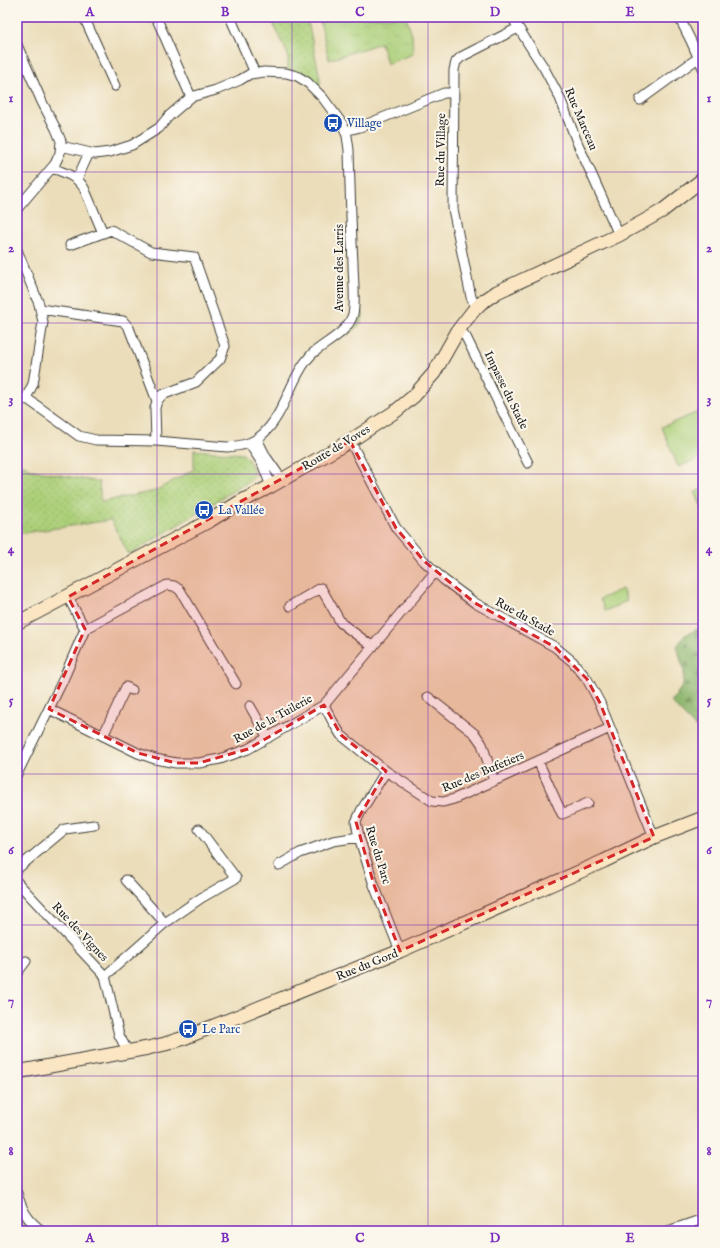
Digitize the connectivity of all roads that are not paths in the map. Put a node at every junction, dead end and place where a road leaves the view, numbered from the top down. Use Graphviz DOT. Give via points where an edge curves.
graph roads {
  1 [pos="84,17"];
  2 [pos="156,17"];
  3 [pos="230,17"];
  4 [pos="512,17"];
  5 [pos="679,17"];
  6 [pos="518,28"];
  7 [pos="17,45"];
  8 [pos="698,58"];
  9 [pos="703,68"];
  10 [pos="255,73"];
  11 [pos="115,86"];
  12 [pos="454,93"];
  13 [pos="191,97"];
  14 [pos="640,100"];
  15 [pos="345,131"];
  16 [pos="61,146"];
  17 [pos="89,152"];
  18 [pos="52,168"];
  19 [pos="77,179"];
  20 [pos="703,179"];
  21 [pos="17,209"];
  22 [pos="103,233"];
  23 [pos="619,235"];
  24 [pos="70,245"];
  25 [pos="17,250"];
  26 [pos="476,307"];
  27 [pos="40,309"];
  28 [pos="460,329"];
  29 [pos="26,398"];
  30 [pos="157,401"];
  31 [pos="17,403"];
  32 [pos="156,441"];
  33 [pos="254,441"];
  34 [pos="350,441"];
  35 [pos="528,463"];
  36 [pos="277,483"];
  37 [pos="435,572"];
  38 [pos="68,597"];
  39 [pos="290,606"];
  40 [pos="17,623"];
  41 [pos="85,630"];
  42 [pos="373,647"];
  43 [pos="236,684"];
  44 [pos="132,690"];
  45 [pos="428,697"];
  46 [pos="324,705"];
  47 [pos="250,706"];
  48 [pos="49,709"];
  49 [pos="610,728"];
  50 [pos="103,736"];
  51 [pos="268,738"];
  52 [pos="538,761"];
  53 [pos="386,771"];
  54 [pos="17,774"];
  55 [pos="494,781"];
  56 [pos="588,803"];
  57 [pos="703,818"];
  58 [pos="94,825"];
  59 [pos="200,828"];
  60 [pos="359,837"];
  61 [pos="654,837"];
  62 [pos="279,865"];
  63 [pos="17,869"];
  64 [pos="126,880"];
  65 [pos="17,882"];
  66 [pos="165,924"];
  67 [pos="400,951"];
  68 [pos="26,961"];
  69 [pos="17,973"];
  70 [pos="105,976"];
  71 [pos="128,1052"];
  72 [pos="17,1072"];
  73 [pos="17,1193"];
  74 [pos="703,1219"];
  75 [pos="42,1231"];
  76 [pos="668,1231"];
  1 -- 11 [label="street"];
  2 -- 13 [label="street"];
  3 -- 10 [label="street"];
  4 -- 6 [label="street, Rue Marceau"];
  5 -- 8 [label="street"];
  6 -- 12 [label="street, Rue du Village" via="456,62"];
  6 -- 23 [label="street, Rue Marceau" via="560,98"];
  7 -- 16 [label="street" via="56,129"];
  8 -- 9 [label="street"];
  8 -- 14 [label="street"];
  10 -- 13 [label="street" via="216,90"];
  10 -- 15 [label="street" via="286,73 307,82 323,98"];
  12 -- 15 [label="street" via="444,93"];
  12 -- 26 [label="street, Rue du Village" via="452,209 471,298"];
  13 -- 17 [label="street" via="159,128 132,145 110,152"];
  15 -- 33 [label="street, Avenue des Larris" via="348,150 353,314 344,329 312,355 300,371 274,421 265,433"];
  16 -- 17 [label="street"];
  16 -- 18 [label="street"];
  17 -- 19 [label="street"];
  18 -- 19 [label="street"];
  18 -- 21 [label="street"];
  19 -- 22 [label="street" via="84,188"];
  20 -- 23 [label="street, Route de Voves" via="662,211"];
  22 -- 24 [label="street"];
  22 -- 30 [label="street" via="111,230 151,252 194,258 225,346 220,359 196,382 162,395"];
  23 -- 26 [label="street, Route de Voves" via="497,292"];
  25 -- 27 [label="street"];
  26 -- 28 [label="street, Route de Voves"];
  27 -- 29 [label="street" via="42,322 36,368 33,384"];
  27 -- 30 [label="street" via="123,321 129,328"];
  28 -- 34 [label="street, Route de Voves" via="434,373 414,396"];
  28 -- 35 [label="street, Impasse du Stade"];
  29 -- 31 [label="street"];
  29 -- 32 [label="street" via="80,436 96,440"];
  30 -- 32 [label="street"];
  32 -- 33 [label="street" via="236,447"];
  33 -- 36 [label="street" via="266,457"];
  34 -- 36 [label="street, Route de Voves"];
  34 -- 37 [label="street, Rue du Stade" via="396,528"];
  36 -- 38 [label="street, Route de Voves"];
  37 -- 42 [label="street, Rue de la Tuilerie"];
  37 -- 49 [label="street, Rue du Stade" via="475,603 555,647 573,662 588,681"];
  38 -- 40 [label="street, Route de Voves"];
  38 -- 41 [label="street"];
  39 -- 42 [label="street" via="321,588 341,623"];
  41 -- 43 [label="street" via="167,585 174,586 180,590"];
  41 -- 48 [label="street"];
  42 -- 46 [label="street, Rue de la Tuilerie"];
  44 -- 50 [label="street" via="126,687"];
  45 -- 55 [label="street" via="475,734 482,744"];
  46 -- 51 [label="street, Rue de la Tuilerie"];
  46 -- 53 [label="street, Rue des Bufetiers" via="341,735"];
  47 -- 51 [label="street"];
  48 -- 50 [label="street, Rue de la Tuilerie"];
  48 -- 54 [label="street"];
  49 -- 52 [label="street, Rue des Bufetiers"];
  49 -- 61 [label="street, Rue du Stade"];
  50 -- 51 [label="street, Rue de la Tuilerie" via="138,753 176,763 199,763 220,759 248,749"];
  52 -- 55 [label="street, Rue des Bufetiers"];
  52 -- 56 [label="street" via="562,814"];
  53 -- 55 [label="street, Rue des Bufetiers" via="432,801 454,799"];
  53 -- 60 [label="street, Rue du Parc" via="356,822"];
  57 -- 61 [label="street, Rue du Gord"];
  58 -- 63 [label="street" via="65,829"];
  59 -- 66 [label="street" via="236,878 201,898"];
  60 -- 62 [label="street" via="333,841 300,853"];
  60 -- 67 [label="street, Rue du Parc" via="374,885"];
  61 -- 67 [label="street, Rue du Gord"];
  64 -- 66 [label="street"];
  65 -- 70 [label="street, Rue des Vignes"];
  66 -- 70 [label="street"];
  67 -- 71 [label="street, Rue du Gord" via="184,1038"];
  68 -- 69 [label="street"];
  70 -- 71 [label="street, Rue des Vignes" via="119,1035"];
  71 -- 72 [label="street, Rue du Gord"];
  73 -- 75 [label="street" via="26,1217"];
  74 -- 76 [label="street"];
}
